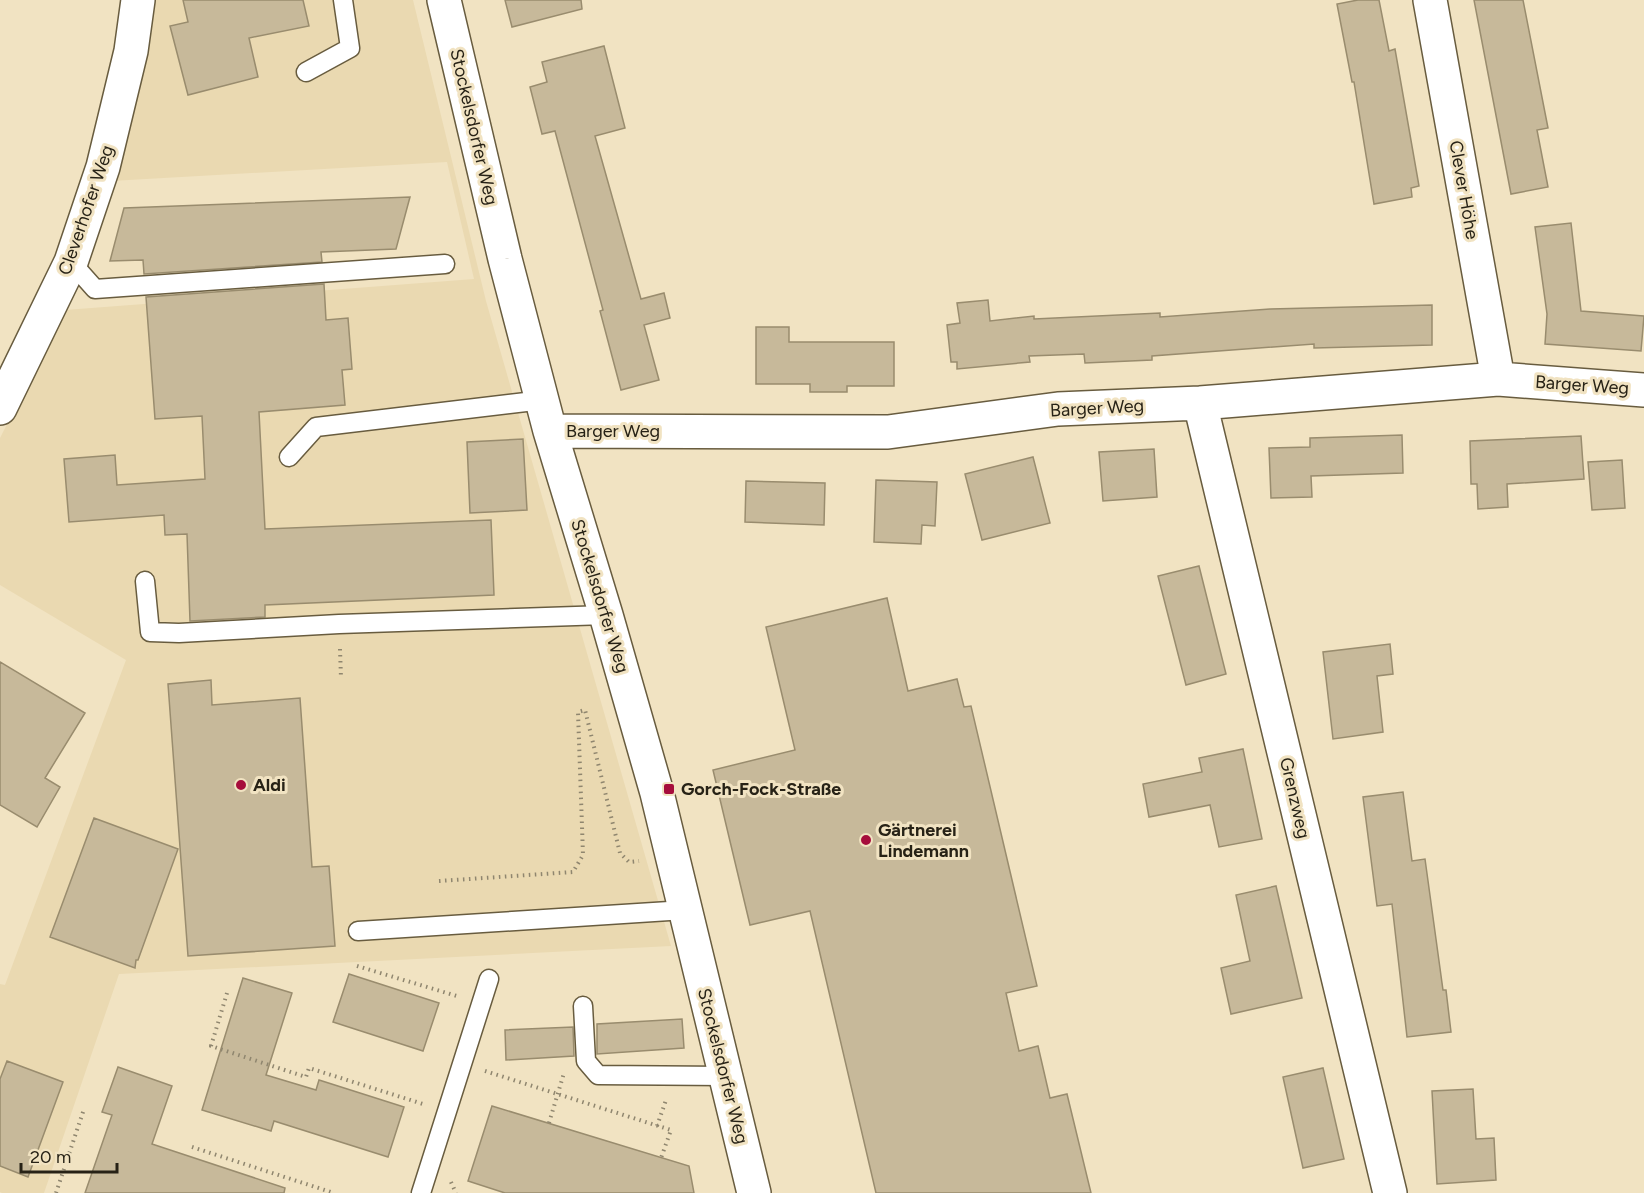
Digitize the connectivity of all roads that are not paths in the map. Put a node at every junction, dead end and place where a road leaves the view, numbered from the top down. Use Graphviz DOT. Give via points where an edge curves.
graph roads {
  1 [pos="138,0"];
  2 [pos="343,0"];
  3 [pos="444,0"];
  4 [pos="1430,0"];
  5 [pos="306,72"];
  6 [pos="71,262"];
  7 [pos="445,264"];
  8 [pos="1498,379"];
  9 [pos="1644,390"];
  10 [pos="1200,403"];
  11 [pos="0,408"];
  12 [pos="547,416"];
  13 [pos="289,457"];
  14 [pos="145,581"];
  15 [pos="606,615"];
  16 [pos="685,910"];
  17 [pos="358,931"];
  18 [pos="489,979"];
  19 [pos="583,1006"];
  20 [pos="726,1076"];
  21 [pos="421,1193"];
  22 [pos="754,1193"];
  23 [pos="1389,1193"];
  1 -- 6 [label="street, Cleverhofer Weg" via="131,51 103,167"];
  2 -- 5 [label="lane" via="350,48"];
  3 -- 12 [label="street, Stockelsdorfer Weg" via="505,259"];
  4 -- 8 [label="street, Clever Höhe"];
  6 -- 7 [label="lane" via="94,289"];
  6 -- 11 [label="street, Cleverhofer Weg"];
  8 -- 9 [label="street, Barger Weg"];
  8 -- 10 [label="street, Barger Weg"];
  10 -- 12 [label="street, Barger Weg" via="1058,408 888,432"];
  10 -- 23 [label="street, Grenzweg"];
  12 -- 13 [label="lane" via="316,427"];
  12 -- 15 [label="street, Stockelsdorfer Weg"];
  14 -- 15 [label="lane" via="150,632"];
  15 -- 16 [label="street, Stockelsdorfer Weg"];
  16 -- 17 [label="lane"];
  16 -- 20 [label="street, Stockelsdorfer Weg"];
  18 -- 21 [label="lane"];
  19 -- 20 [label="lane" via="586,1061 598,1074"];
  20 -- 22 [label="street, Stockelsdorfer Weg"];
}
